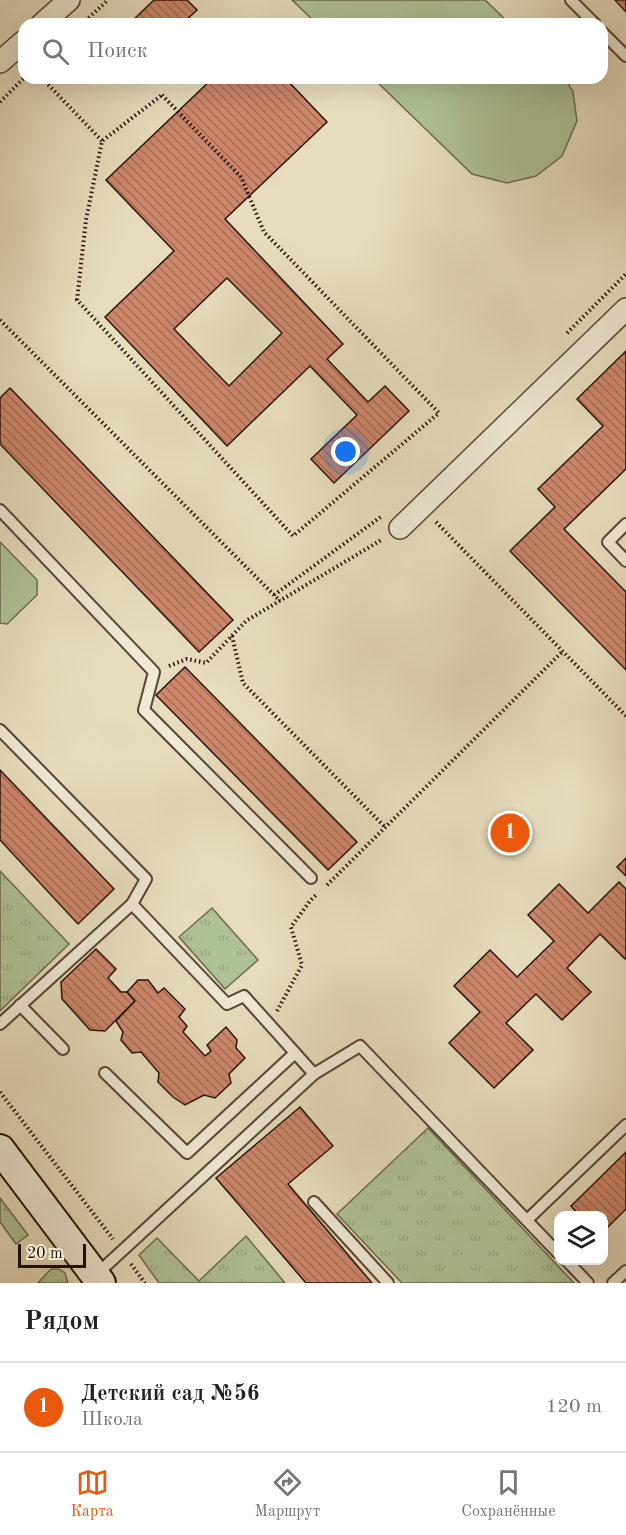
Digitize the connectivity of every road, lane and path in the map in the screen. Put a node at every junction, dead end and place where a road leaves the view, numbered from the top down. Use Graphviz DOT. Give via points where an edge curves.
graph roads {
  1 [pos="69,0"];
  2 [pos="108,0"];
  3 [pos="571,0"];
  4 [pos="49,18"];
  5 [pos="88,18"];
  6 [pos="589,18"];
  7 [pos="608,38"];
  8 [pos="18,46"];
  9 [pos="626,56"];
  10 [pos="0,62"];
  11 [pos="18,84"];
  12 [pos="48,84"];
  13 [pos="0,102"];
  14 [pos="102,141"];
  15 [pos="626,274"];
  16 [pos="626,309"];
  17 [pos="0,320"];
  18 [pos="559,341"];
  19 [pos="422,507"];
  20 [pos="0,510"];
  21 [pos="384,514"];
  22 [pos="626,524"];
  23 [pos="400,528"];
  24 [pos="626,561"];
  25 [pos="274,595"];
  26 [pos="280,601"];
  27 [pos="232,636"];
  28 [pos="563,651"];
  29 [pos="154,672"];
  30 [pos="626,717"];
  31 [pos="0,730"];
  32 [pos="386,827"];
  33 [pos="311,878"];
  34 [pos="132,904"];
  35 [pos="20,1005"];
  36 [pos="0,1024"];
  37 [pos="270,1025"];
  38 [pos="63,1049"];
  39 [pos="296,1053"];
  40 [pos="105,1073"];
  41 [pos="314,1074"];
  42 [pos="0,1092"];
  43 [pos="626,1125"];
  44 [pos="0,1149"];
  45 [pos="314,1202"];
  46 [pos="527,1220"];
  47 [pos="554,1249"];
  48 [pos="122,1251"];
  49 [pos="571,1265"];
  50 [pos="626,1271"];
  51 [pos="98,1279"];
  52 [pos="145,1283"];
  53 [pos="388,1283"];
  54 [pos="588,1283"];
  55 [pos="613,1283"];
  1 -- 4 [label="street"];
  2 -- 5 [label="path"];
  3 -- 6 [label="lane"];
  7 -- 9 [label="lane"];
  8 -- 10 [label="street"];
  11 -- 13 [label="path"];
  12 -- 14 [label="path"];
  14 -- 14 [label="path" via="86,220 77,300 293,536 439,413 264,232 241,177 162,95"];
  15 -- 18 [label="path"];
  16 -- 19 [label="street"];
  17 -- 25 [label="path"];
  19 -- 23 [label="street"];
  19 -- 28 [label="path"];
  20 -- 29 [label="lane"];
  21 -- 25 [label="path"];
  22 -- 24 [label="lane" via="608,542"];
  23 -- 26 [label="path"];
  25 -- 26 [label="path"];
  26 -- 27 [label="path" via="246,621"];
  27 -- 29 [label="path" via="206,663 188,659"];
  27 -- 32 [label="path" via="243,683"];
  28 -- 30 [label="path"];
  28 -- 32 [label="path"];
  29 -- 33 [label="lane" via="144,710"];
  31 -- 34 [label="lane" via="146,879"];
  32 -- 37 [label="path" via="310,901 291,927 302,965"];
  34 -- 35 [label="lane"];
  34 -- 37 [label="lane" via="226,1004 243,996"];
  35 -- 36 [label="lane"];
  35 -- 38 [label="lane"];
  37 -- 39 [label="lane"];
  39 -- 40 [label="lane" via="187,1153"];
  39 -- 41 [label="lane"];
  41 -- 46 [label="lane" via="360,1046"];
  41 -- 48 [label="lane"];
  42 -- 48 [label="path"];
  43 -- 46 [label="lane"];
  44 -- 51 [label="main road"];
  45 -- 53 [label="lane"];
  46 -- 47 [label="lane"];
  48 -- 51 [label="lane"];
  48 -- 52 [label="path"];
  49 -- 54 [label="lane"];
  50 -- 55 [label="lane"];
}
